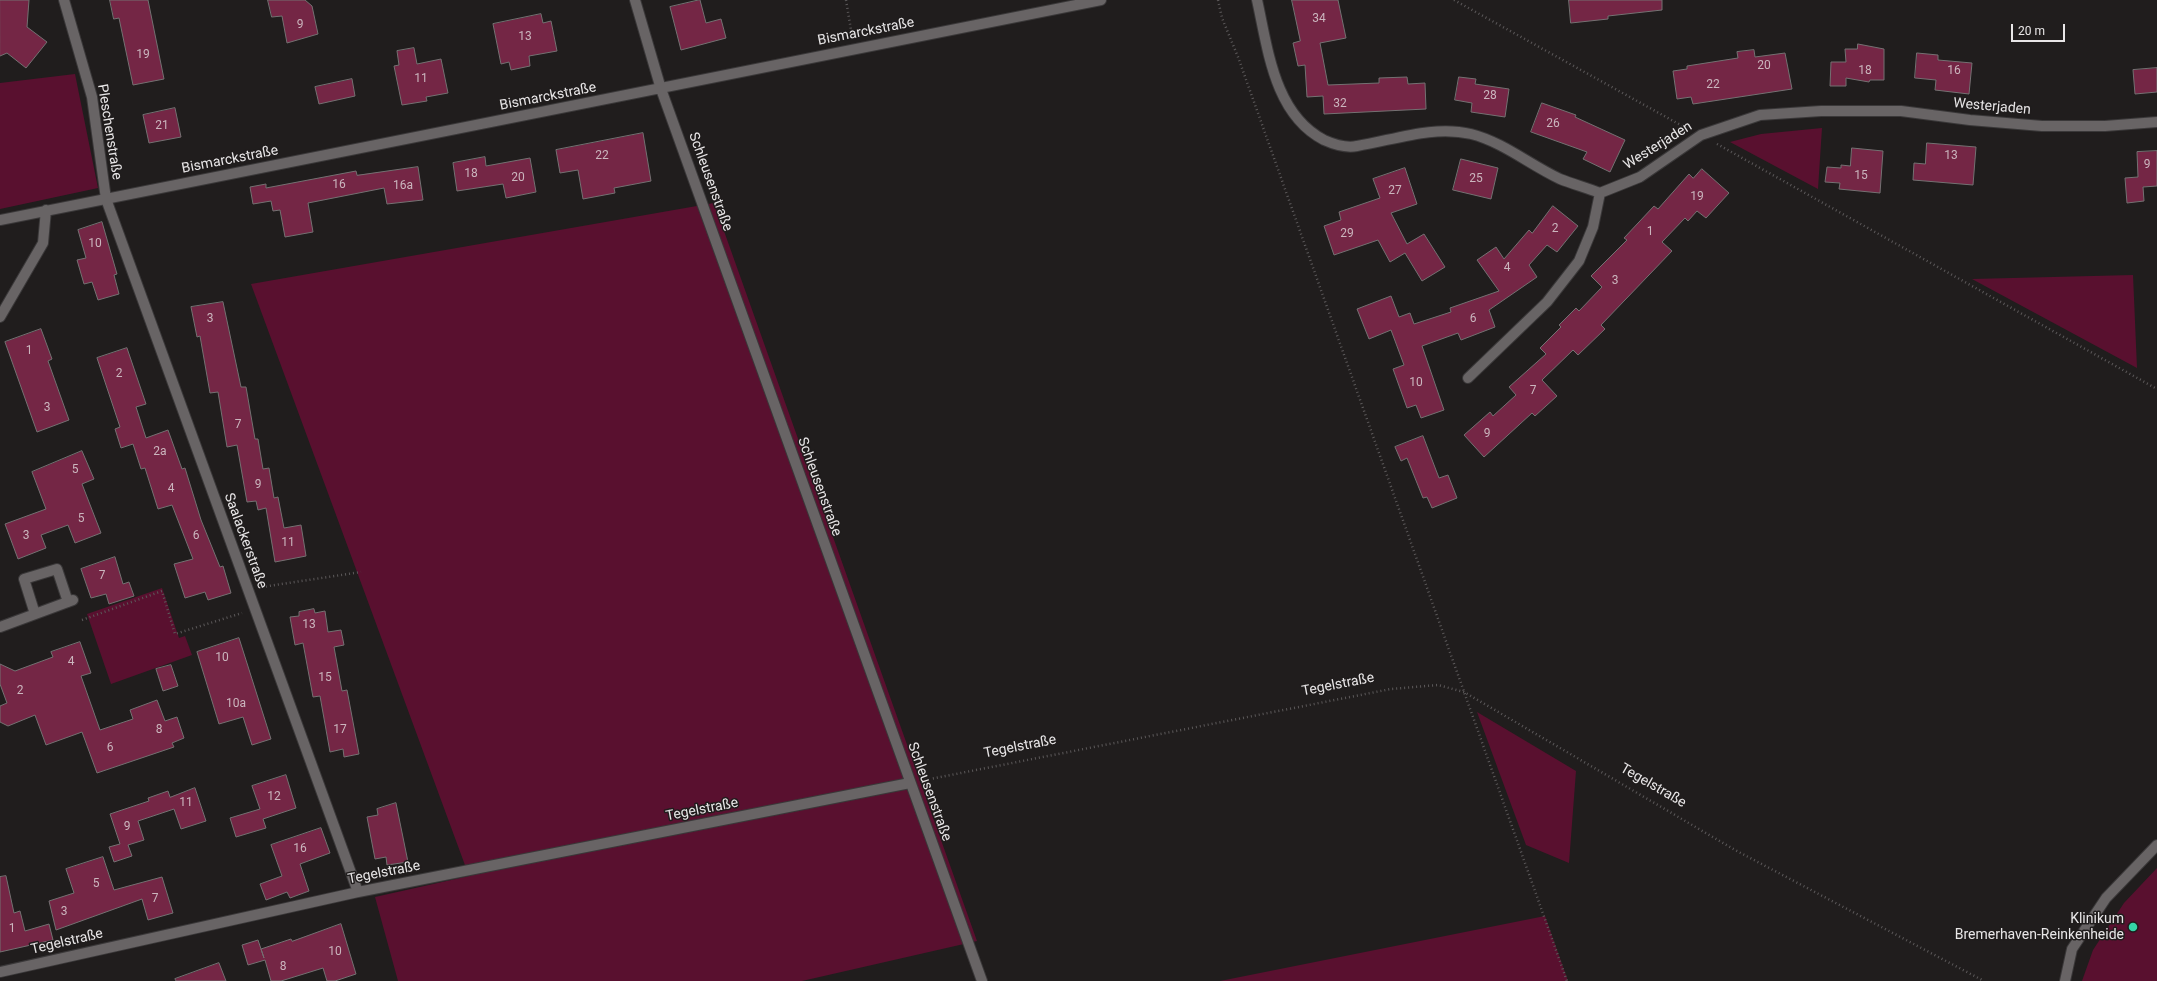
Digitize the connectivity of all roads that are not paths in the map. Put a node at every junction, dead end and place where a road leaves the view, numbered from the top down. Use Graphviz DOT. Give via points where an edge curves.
graph roads {
  1 [pos="64,0"];
  2 [pos="635,0"];
  3 [pos="1045,0"];
  4 [pos="1102,0"];
  5 [pos="1257,0"];
  6 [pos="1047,10"];
  7 [pos="661,89"];
  8 [pos="2157,122"];
  9 [pos="1600,193"];
  10 [pos="106,199"];
  11 [pos="46,210"];
  12 [pos="0,220"];
  13 [pos="0,317"];
  14 [pos="1468,378"];
  15 [pos="35,614"];
  16 [pos="0,627"];
  17 [pos="910,783"];
  18 [pos="2157,845"];
  19 [pos="358,892"];
  20 [pos="0,972"];
  21 [pos="982,981"];
  22 [pos="2065,981"];
  1 -- 10 [label="street, Pleschenstraße" via="92,97"];
  2 -- 7 [label="street, Schleusenstraße"];
  3 -- 6 [label="street"];
  4 -- 6 [label="street, Bismarckstraße"];
  5 -- 9 [label="street" via="1271,66 1283,97 1299,119 1316,135 1331,143 1354,146 1440,131 1470,134 1496,143 1560,179"];
  6 -- 7 [label="street, Bismarckstraße"];
  7 -- 10 [label="street, Bismarckstraße"];
  7 -- 17 [label="street, Schleusenstraße"];
  8 -- 9 [label="street, Westerjaden" via="2105,126 2042,126 1901,111 1821,111 1760,115 1701,135 1640,177"];
  9 -- 14 [label="street" via="1593,227 1579,261 1547,302"];
  10 -- 11 [label="street, Bismarckstraße"];
  10 -- 19 [label="street, Saalackerstraße"];
  11 -- 12 [label="street, Bismarckstraße"];
  11 -- 13 [label="street" via="44,243"];
  15 -- 15 [label="street" via="71,601 57,569 24,579"];
  15 -- 16 [label="street"];
  17 -- 19 [label="street, Tegelstraße"];
  17 -- 21 [label="street, Schleusenstraße"];
  18 -- 22 [label="street" via="2106,898 2072,949"];
  19 -- 20 [label="street, Tegelstraße"];
}
